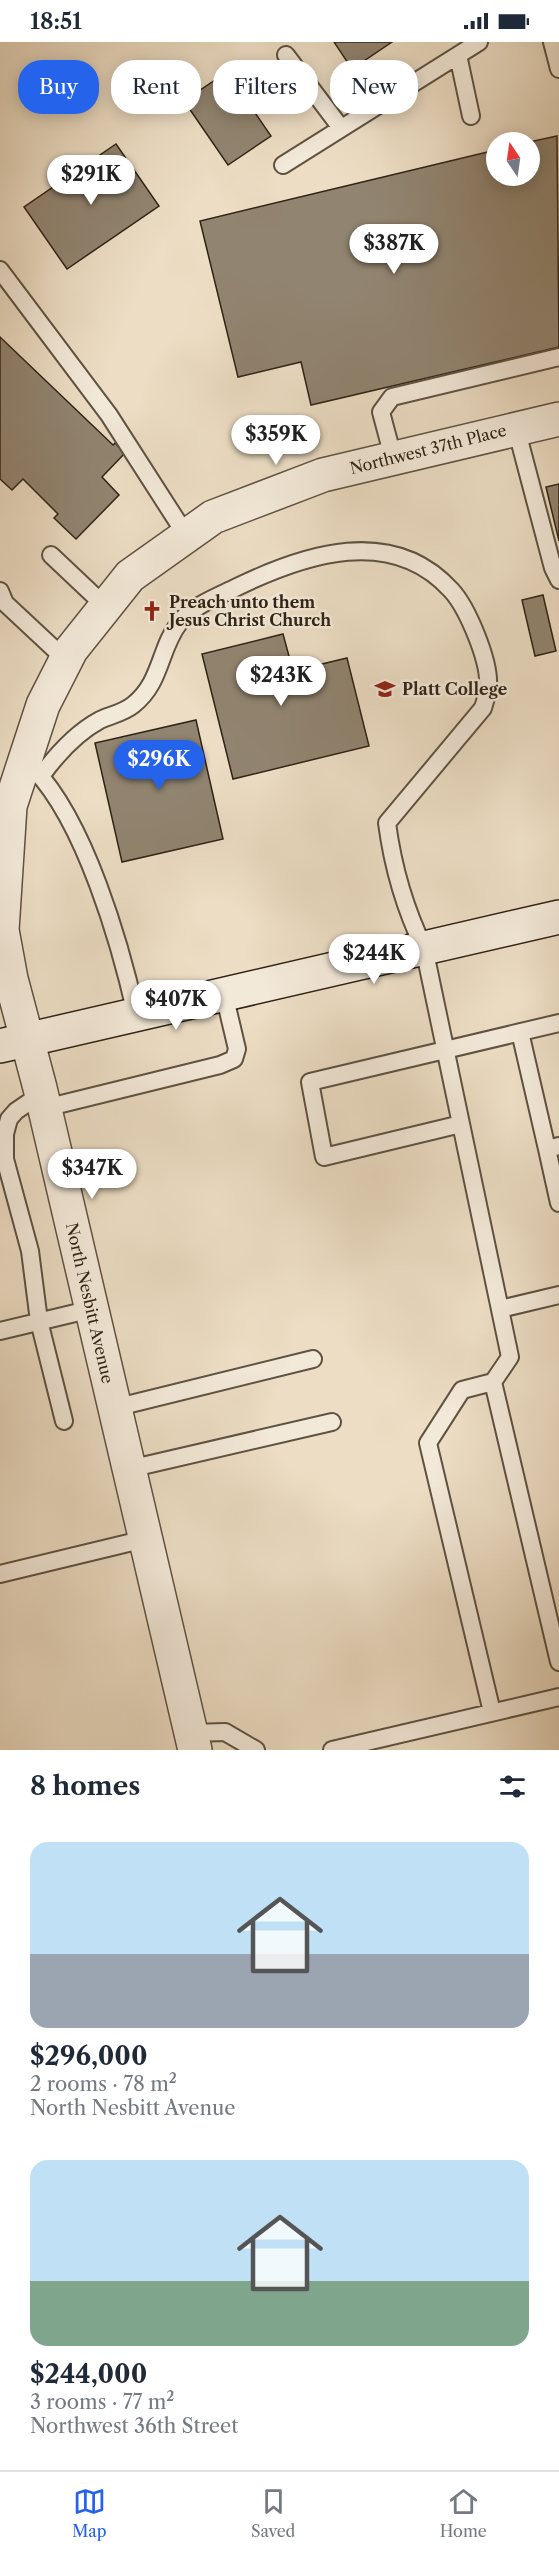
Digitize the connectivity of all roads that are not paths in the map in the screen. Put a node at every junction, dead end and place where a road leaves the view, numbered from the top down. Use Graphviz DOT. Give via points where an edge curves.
graph roads {
  1 [pos="479,42"];
  2 [pos="552,42"];
  3 [pos="286,55"];
  4 [pos="458,56"];
  5 [pos="559,69"];
  6 [pos="471,116"];
  7 [pos="341,128"];
  8 [pos="283,165"];
  9 [pos="0,270"];
  10 [pos="559,357"];
  11 [pos="559,419"];
  12 [pos="516,428"];
  13 [pos="393,457"];
  14 [pos="186,535"];
  15 [pos="51,555"];
  16 [pos="559,580"];
  17 [pos="0,591"];
  18 [pos="105,606"];
  19 [pos="68,655"];
  20 [pos="33,768"];
  21 [pos="559,917"];
  22 [pos="424,948"];
  23 [pos="224,994"];
  24 [pos="136,1014"];
  25 [pos="559,1023"];
  26 [pos="520,1032"];
  27 [pos="13,1043"];
  28 [pos="445,1049"];
  29 [pos="43,1101"];
  30 [pos="461,1124"];
  31 [pos="553,1147"];
  32 [pos="559,1203"];
  33 [pos="559,1295"];
  34 [pos="92,1309"];
  35 [pos="500,1309"];
  36 [pos="39,1321"];
  37 [pos="0,1331"];
  38 [pos="313,1359"];
  39 [pos="493,1382"];
  40 [pos="114,1408"];
  41 [pos="64,1421"];
  42 [pos="332,1422"];
  43 [pos="129,1469"];
  44 [pos="145,1539"];
  45 [pos="0,1574"];
  46 [pos="554,1614"];
  47 [pos="559,1662"];
  48 [pos="559,1697"];
  49 [pos="492,1712"];
  50 [pos="193,1741"];
  51 [pos="256,1750"];
  52 [pos="332,1750"];
  1 -- 4 [label="lane"];
  2 -- 5 [label="lane"];
  3 -- 7 [label="lane"];
  4 -- 6 [label="lane"];
  4 -- 7 [label="lane"];
  7 -- 8 [label="lane"];
  9 -- 14 [label="lane" via="109,415"];
  10 -- 13 [label="lane" via="392,397 381,412"];
  11 -- 12 [label="street, Northwest 37th Place"];
  12 -- 13 [label="street, Northwest 37th Place"];
  12 -- 16 [label="lane"];
  13 -- 14 [label="street, Northwest 37th Place" via="323,475 213,517"];
  14 -- 18 [label="street, Northwest 37th Place" via="130,576"];
  15 -- 18 [label="lane"];
  17 -- 19 [label="lane" via="5,603"];
  18 -- 19 [label="street, Northwest 37th Place"];
  19 -- 20 [label="street, North Nesbitt Avenue" via="43,705"];
  20 -- 22 [label="lane" via="99,721 133,705 154,682 179,622 205,603 280,567 335,554 380,550 412,559 437,574 460,600 483,655 488,684 483,708 387,824 403,899"];
  20 -- 24 [label="lane" via="59,801 79,838 124,960"];
  20 -- 27 [label="street, North Nesbitt Avenue" via="10,806 2,930"];
  21 -- 22 [label="street"];
  22 -- 23 [label="street"];
  22 -- 28 [label="lane"];
  23 -- 24 [label="street"];
  23 -- 29 [label="lane" via="237,1049 234,1059"];
  24 -- 27 [label="street"];
  25 -- 26 [label="lane"];
  26 -- 28 [label="lane"];
  26 -- 31 [label="lane"];
  27 -- 29 [label="street, North Nesbitt Avenue"];
  28 -- 30 [label="lane"];
  28 -- 30 [label="lane" via="310,1082 324,1157"];
  29 -- 34 [label="street, North Nesbitt Avenue"];
  29 -- 36 [label="lane" via="16,1111 4,1134 10,1182 30,1251"];
  30 -- 35 [label="lane"];
  31 -- 32 [label="lane"];
  33 -- 35 [label="lane"];
  34 -- 36 [label="lane"];
  34 -- 40 [label="street, North Nesbitt Avenue"];
  35 -- 39 [label="lane" via="510,1357"];
  36 -- 37 [label="lane"];
  36 -- 41 [label="lane"];
  38 -- 40 [label="lane"];
  39 -- 46 [label="lane"];
  39 -- 49 [label="lane" via="462,1390 428,1443"];
  40 -- 43 [label="street, North Nesbitt Avenue"];
  42 -- 43 [label="lane"];
  43 -- 44 [label="street, North Nesbitt Avenue"];
  44 -- 45 [label="lane"];
  44 -- 50 [label="street, North Nesbitt Avenue"];
  46 -- 47 [label="lane"];
  48 -- 49 [label="lane"];
  49 -- 52 [label="lane"];
  50 -- 51 [label="lane" via="225,1732"];
}
